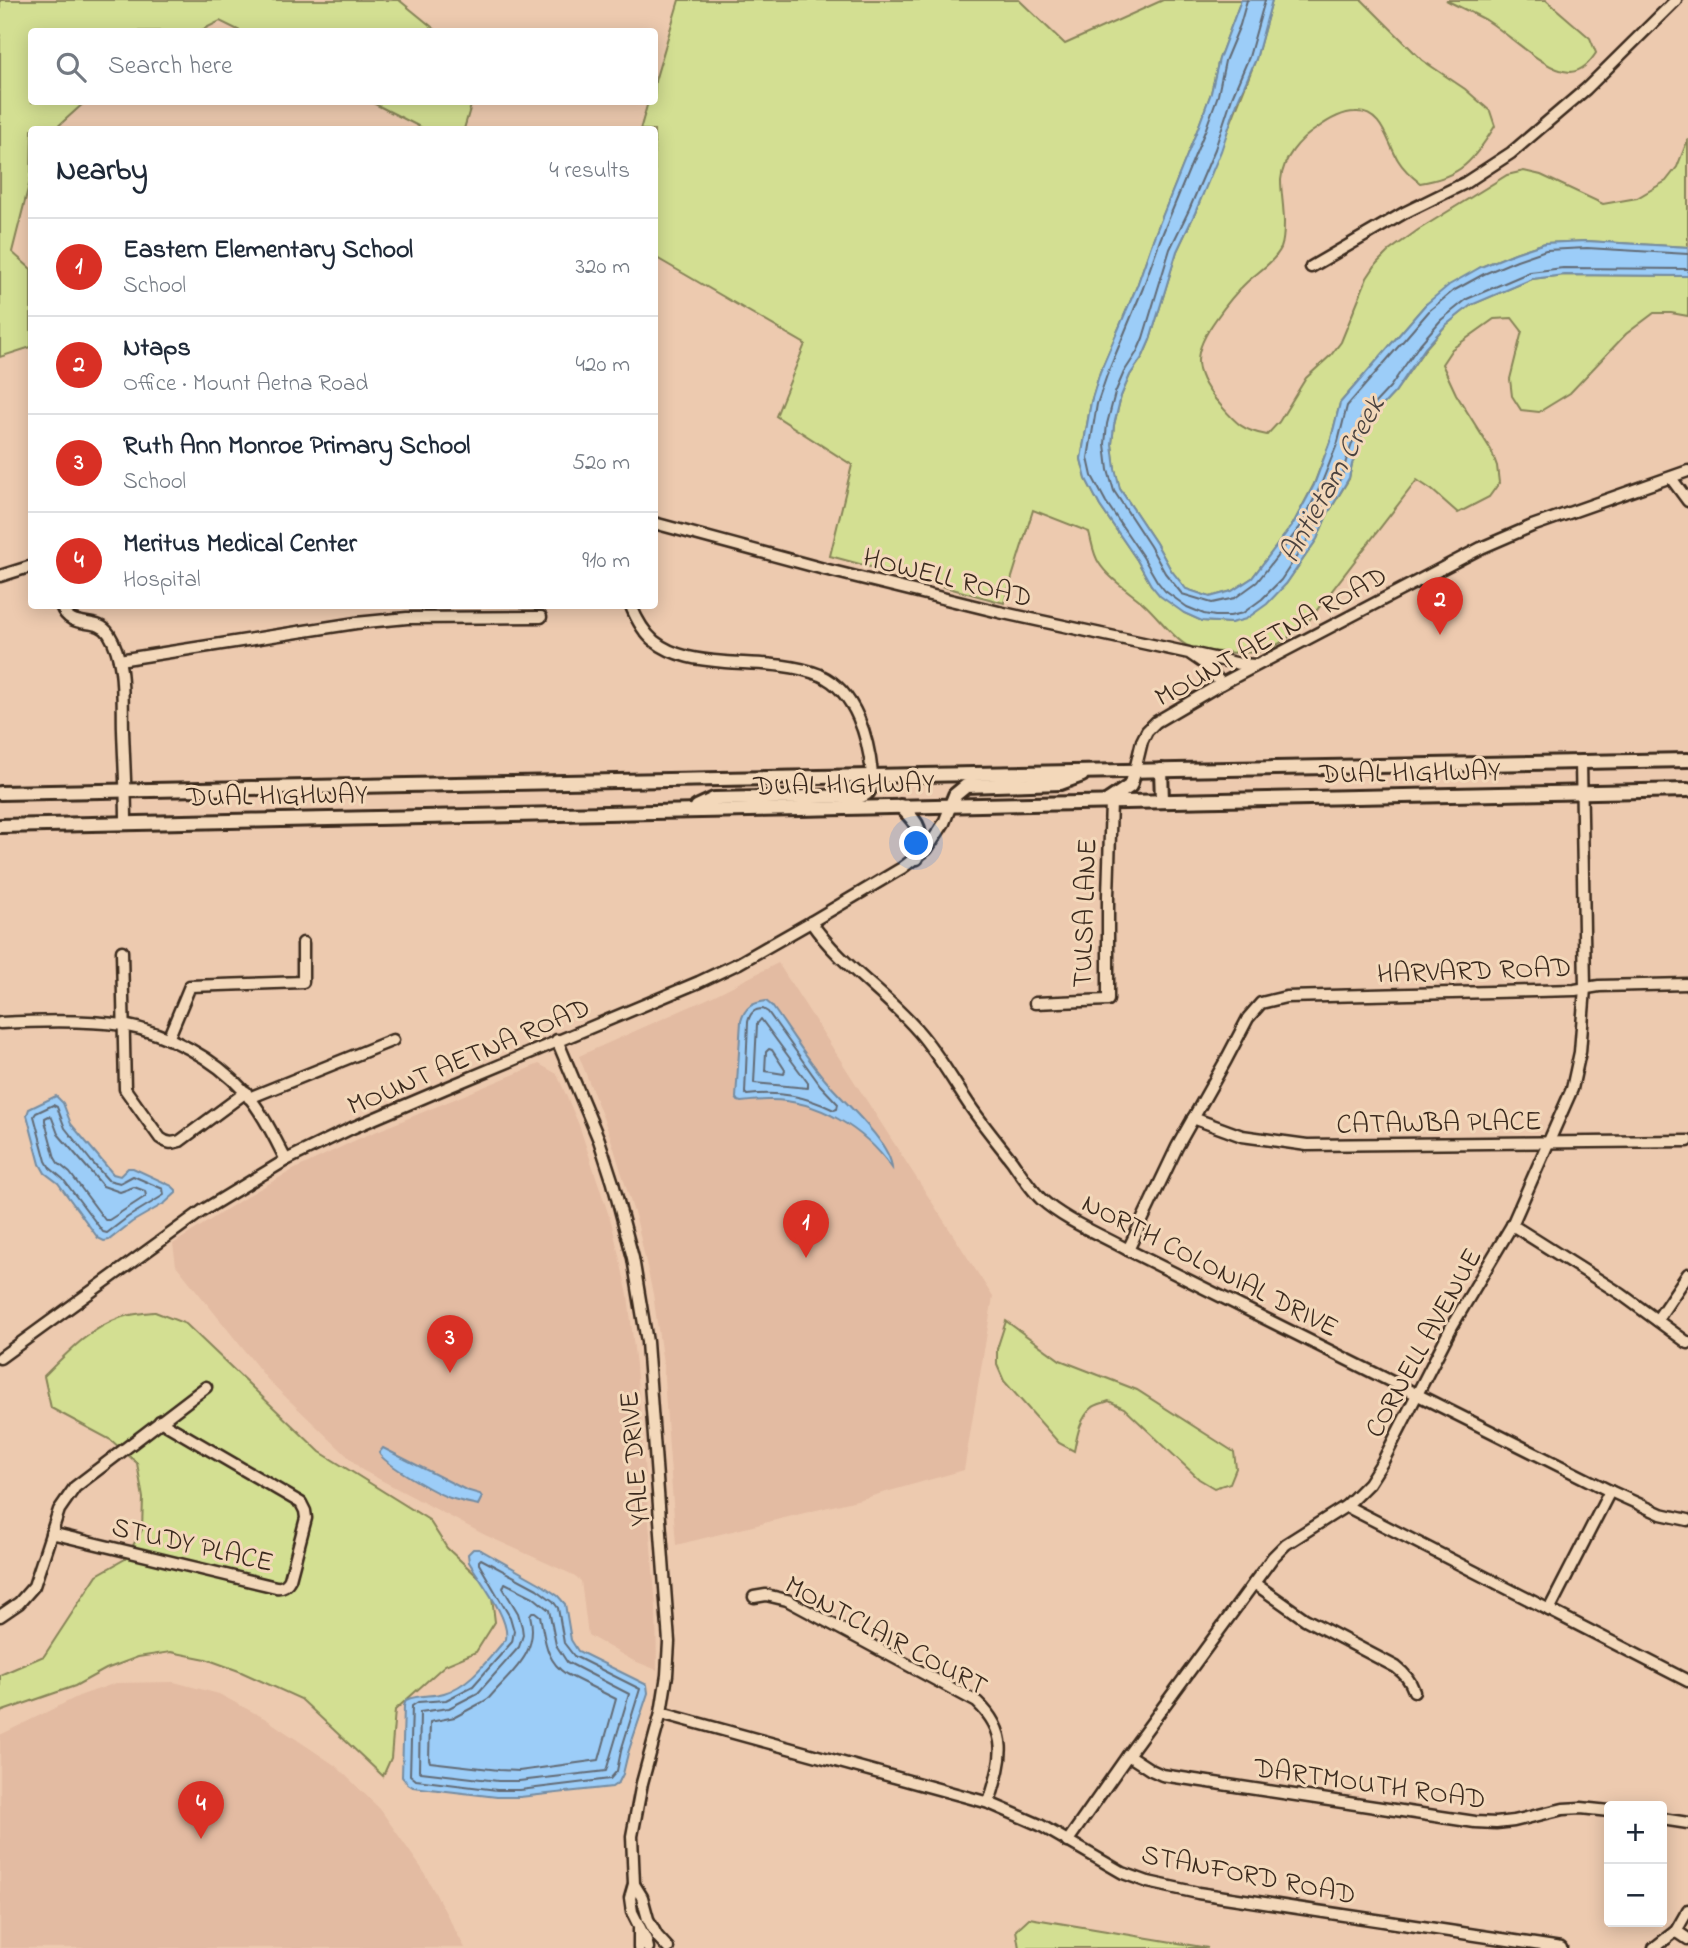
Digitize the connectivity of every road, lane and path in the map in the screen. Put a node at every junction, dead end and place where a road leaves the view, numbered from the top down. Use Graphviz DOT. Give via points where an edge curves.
graph roads {
  1 [pos="1676,0"];
  2 [pos="1311,267"];
  3 [pos="1688,471"];
  4 [pos="1671,478"];
  5 [pos="1688,500"];
  6 [pos="658,524"];
  7 [pos="28,567"];
  8 [pos="0,576"];
  9 [pos="62,609"];
  10 [pos="632,609"];
  11 [pos="541,617"];
  12 [pos="1189,653"];
  13 [pos="119,660"];
  14 [pos="1256,665"];
  15 [pos="1221,684"];
  16 [pos="1688,760"];
  17 [pos="1581,762"];
  18 [pos="1161,770"];
  19 [pos="1096,771"];
  20 [pos="1135,771"];
  21 [pos="872,775"];
  22 [pos="1688,790"];
  23 [pos="126,791"];
  24 [pos="1580,792"];
  25 [pos="0,793"];
  26 [pos="1161,800"];
  27 [pos="1108,802"];
  28 [pos="951,805"];
  29 [pos="900,806"];
  30 [pos="691,810"];
  31 [pos="126,822"];
  32 [pos="0,825"];
  33 [pos="916,858"];
  34 [pos="811,922"];
  35 [pos="303,943"];
  36 [pos="122,951"];
  37 [pos="1688,984"];
  38 [pos="1585,988"];
  39 [pos="1035,1003"];
  40 [pos="0,1023"];
  41 [pos="123,1025"];
  42 [pos="168,1039"];
  43 [pos="393,1040"];
  44 [pos="557,1040"];
  45 [pos="247,1095"];
  46 [pos="1194,1118"];
  47 [pos="1688,1141"];
  48 [pos="1549,1142"];
  49 [pos="286,1160"];
  50 [pos="1512,1225"];
  51 [pos="1129,1250"];
  52 [pos="1688,1274"];
  53 [pos="1657,1320"];
  54 [pos="1688,1343"];
  55 [pos="0,1358"];
  56 [pos="206,1387"];
  57 [pos="1417,1393"];
  58 [pos="160,1421"];
  59 [pos="1609,1491"];
  60 [pos="1346,1506"];
  61 [pos="1688,1520"];
  62 [pos="51,1533"];
  63 [pos="1254,1583"];
  64 [pos="754,1597"];
  65 [pos="1549,1610"];
  66 [pos="0,1616"];
  67 [pos="1688,1681"];
  68 [pos="1414,1691"];
  69 [pos="661,1713"];
  70 [pos="1128,1755"];
  71 [pos="989,1803"];
  72 [pos="1604,1810"];
  73 [pos="1667,1820"];
  74 [pos="1688,1823"];
  75 [pos="1068,1842"];
  76 [pos="634,1884"];
  77 [pos="1688,1910"];
  78 [pos="639,1928"];
  79 [pos="1676,1931"];
  80 [pos="1688,1939"];
  81 [pos="639,1948"];
  82 [pos="648,1948"];
  83 [pos="668,1948"];
  84 [pos="1561,1948"];
  85 [pos="1654,1948"];
  1 -- 2 [label="street" via="1578,96 1511,153"];
  3 -- 4 [label="street, MOUNT AETNA ROAD"];
  4 -- 5 [label="street"];
  4 -- 14 [label="street, MOUNT AETNA ROAD" via="1481,548"];
  6 -- 12 [label="street, HOWELL ROAD" via="824,569"];
  7 -- 8 [label="street"];
  9 -- 13 [label="street" via="72,620 105,629"];
  10 -- 21 [label="street" via="653,640 683,656 780,665 833,684 862,728"];
  11 -- 13 [label="street" via="356,622"];
  12 -- 14 [label="street"];
  12 -- 15 [label="street, HOWELL ROAD" via="1208,666"];
  13 -- 23 [label="street"];
  14 -- 15 [label="street, MOUNT AETNA ROAD"];
  15 -- 20 [label="street, MOUNT AETNA ROAD" via="1147,731"];
  16 -- 17 [label="main road, DUAL HIGHWAY"];
  17 -- 18 [label="main road, DUAL HIGHWAY"];
  17 -- 24 [label="street, CORNELL AVENUE"];
  18 -- 20 [label="main road, DUAL HIGHWAY"];
  18 -- 26 [label="main road"];
  19 -- 20 [label="main road, DUAL HIGHWAY"];
  19 -- 21 [label="main road, DUAL HIGHWAY"];
  19 -- 28 [label="main road" via="1060,783 966,786"];
  20 -- 27 [label="main road" via="1130,786"];
  21 -- 23 [label="main road, DUAL HIGHWAY"];
  21 -- 30 [label="main road" via="870,790 860,796 714,799"];
  22 -- 24 [label="main road, DUAL HIGHWAY"];
  23 -- 25 [label="main road, DUAL HIGHWAY"];
  23 -- 31 [label="street"];
  24 -- 26 [label="main road, DUAL HIGHWAY"];
  24 -- 38 [label="street, CORNELL AVENUE"];
  26 -- 27 [label="main road, DUAL HIGHWAY"];
  27 -- 28 [label="main road, DUAL HIGHWAY"];
  27 -- 39 [label="street, TULSA LANE" via="1108,1000"];
  28 -- 29 [label="main road, DUAL HIGHWAY"];
  28 -- 33 [label="street, MOUNT AETNA ROAD" via="936,836"];
  29 -- 30 [label="main road, DUAL HIGHWAY"];
  29 -- 33 [label="main road" via="918,825"];
  30 -- 31 [label="main road, DUAL HIGHWAY"];
  31 -- 32 [label="main road, DUAL HIGHWAY"];
  33 -- 34 [label="street, MOUNT AETNA ROAD"];
  34 -- 44 [label="street, MOUNT AETNA ROAD" via="699,982"];
  34 -- 51 [label="street, NORTH COLONIAL DRIVE" via="838,956 898,1009 930,1045 971,1108 1042,1199"];
  35 -- 42 [label="street" via="303,982 190,986"];
  36 -- 41 [label="street"];
  37 -- 38 [label="street, HARVARD ROAD"];
  38 -- 46 [label="street, HARVARD ROAD" via="1286,997 1261,1003 1248,1018"];
  38 -- 48 [label="street, CORNELL AVENUE" via="1578,1069"];
  40 -- 41 [label="street"];
  41 -- 42 [label="street"];
  41 -- 45 [label="street" via="125,1089 165,1142 180,1141"];
  42 -- 45 [label="street" via="213,1064"];
  43 -- 45 [label="street"];
  44 -- 49 [label="street, MOUNT AETNA ROAD"];
  44 -- 69 [label="street, YALE DRIVE" via="613,1182 640,1295 668,1610"];
  45 -- 49 [label="street"];
  46 -- 48 [label="street, CATAWBA PLACE" via="1242,1136 1307,1145"];
  46 -- 51 [label="street"];
  47 -- 48 [label="street, CATAWBA PLACE"];
  48 -- 50 [label="street, CORNELL AVENUE"];
  49 -- 55 [label="street, MOUNT AETNA ROAD" via="202,1211"];
  50 -- 53 [label="street"];
  50 -- 57 [label="street, CORNELL AVENUE"];
  51 -- 57 [label="street, NORTH COLONIAL DRIVE"];
  52 -- 53 [label="street"];
  53 -- 54 [label="street"];
  56 -- 58 [label="street"];
  57 -- 59 [label="street, NORTH COLONIAL DRIVE"];
  57 -- 60 [label="street, CORNELL AVENUE" via="1383,1461"];
  58 -- 62 [label="street" via="75,1487 59,1510"];
  58 -- 62 [label="street, STUDY PLACE" via="302,1504 306,1518 287,1584 276,1587"];
  59 -- 61 [label="street, NORTH COLONIAL DRIVE" via="1661,1514"];
  59 -- 65 [label="street"];
  60 -- 63 [label="street, CORNELL AVENUE" via="1286,1544"];
  60 -- 65 [label="street"];
  62 -- 66 [label="street" via="34,1586"];
  63 -- 68 [label="street" via="1305,1619 1396,1667"];
  63 -- 70 [label="street, CORNELL AVENUE"];
  64 -- 71 [label="street, MONTCLAIR COURT" via="787,1600 977,1702 994,1721 1002,1751"];
  65 -- 67 [label="street"];
  69 -- 71 [label="street, STANFORD ROAD"];
  69 -- 76 [label="street, YALE DRIVE" via="635,1811"];
  70 -- 72 [label="street, DARTMOUTH ROAD" via="1162,1775 1475,1822 1514,1821 1563,1809"];
  70 -- 75 [label="street, CORNELL AVENUE"];
  71 -- 75 [label="street, STANFORD ROAD"];
  73 -- 74 [label="street"];
  75 -- 84 [label="street, STANFORD ROAD" via="1123,1873 1171,1888"];
  76 -- 78 [label="street, YALE DRIVE" via="630,1898"];
  76 -- 83 [label="street, YALE DRIVE" via="657,1936"];
  77 -- 79 [label="street"];
  78 -- 81 [label="street"];
  78 -- 82 [label="street, YALE DRIVE"];
  79 -- 80 [label="street"];
  79 -- 85 [label="street"];
}
